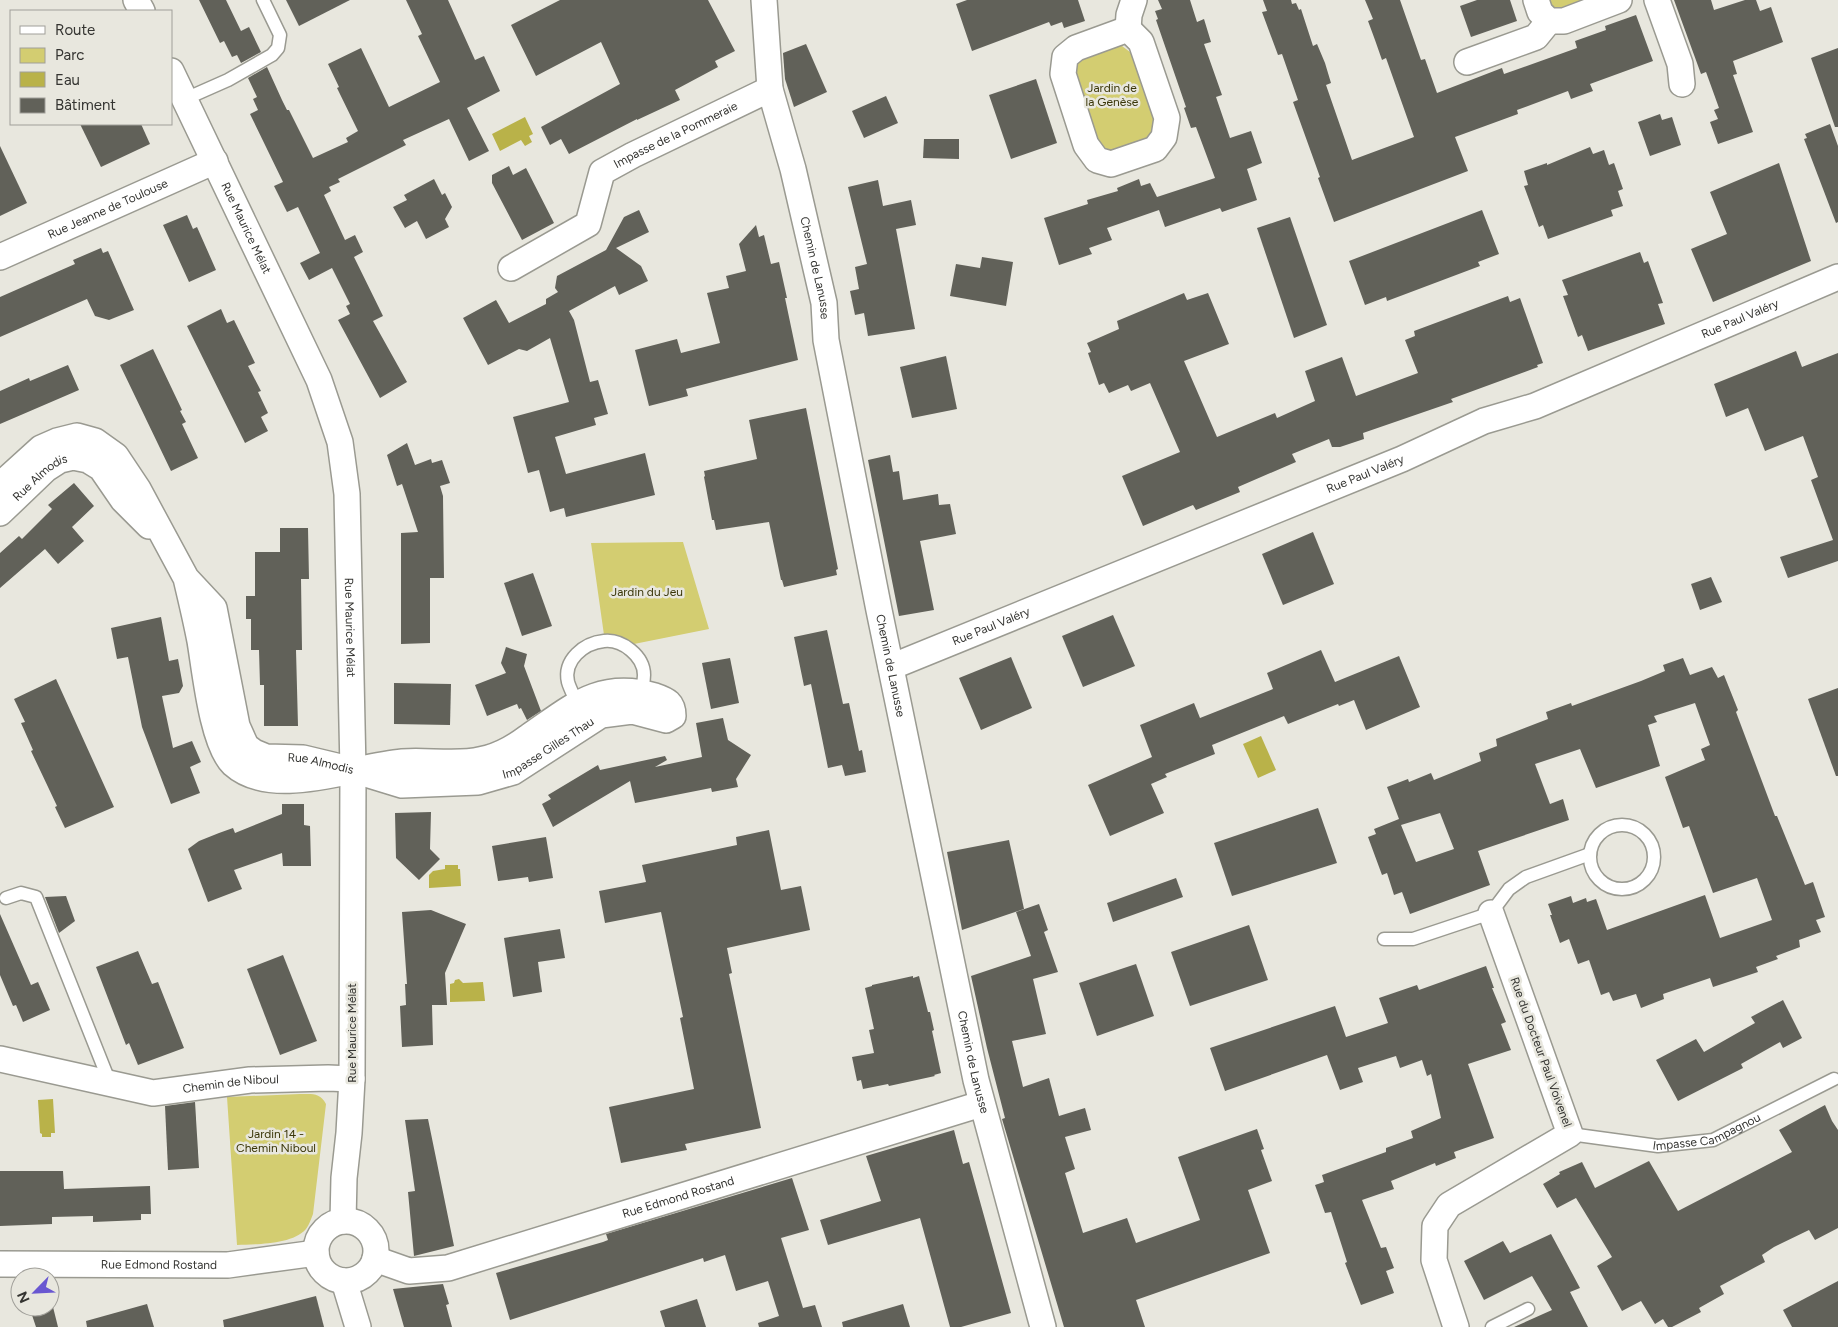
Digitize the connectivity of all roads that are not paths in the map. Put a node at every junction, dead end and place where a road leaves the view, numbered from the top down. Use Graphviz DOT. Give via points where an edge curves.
graph roads {
  1 [pos="263,0"];
  2 [pos="764,0"];
  3 [pos="1134,0"];
  4 [pos="1536,0"];
  5 [pos="1619,0"];
  6 [pos="1657,0"];
  7 [pos="1549,21"];
  8 [pos="1128,29"];
  9 [pos="1467,62"];
  10 [pos="172,73"];
  11 [pos="1682,84"];
  12 [pos="770,89"];
  13 [pos="185,99"];
  14 [pos="215,161"];
  15 [pos="0,257"];
  16 [pos="511,268"];
  17 [pos="1838,277"];
  18 [pos="0,485"];
  19 [pos="0,513"];
  20 [pos="168,546"];
  21 [pos="891,667"];
  22 [pos="636,702"];
  23 [pos="577,703"];
  24 [pos="353,770"];
  25 [pos="462,772"];
  26 [pos="1590,854"];
  27 [pos="6,898"];
  28 [pos="1492,913"];
  29 [pos="1384,939"];
  30 [pos="0,1060"];
  31 [pos="352,1079"];
  32 [pos="1834,1079"];
  33 [pos="110,1084"];
  34 [pos="981,1104"];
  35 [pos="1570,1134"];
  36 [pos="343,1221"];
  37 [pos="316,1253"];
  38 [pos="375,1259"];
  39 [pos="0,1264"];
  40 [pos="344,1281"];
  41 [pos="1528,1309"];
  42 [pos="358,1327"];
  43 [pos="1043,1327"];
  44 [pos="1456,1327"];
  45 [pos="1492,1327"];
  1 -- 13 [label="lane" via="280,35 278,48 272,55 228,80"];
  2 -- 12 [label="street, Chemin de Lanusse"];
  3 -- 8 [label="street"];
  4 -- 7 [label="street" via="1540,12"];
  5 -- 7 [label="street" via="1564,21"];
  6 -- 11 [label="street" via="1680,64"];
  7 -- 9 [label="street" via="1536,37"];
  8 -- 8 [label="street" via="1076,48 1065,57 1062,74 1086,145 1097,160 1111,164 1155,149 1164,137 1167,118 1141,42"];
  10 -- 13 [label="street, Rue Maurice Mélat"];
  12 -- 16 [label="street, Impasse de la Pommeraie" via="602,172 588,224"];
  12 -- 21 [label="street, Chemin de Lanusse" via="793,169 824,303 826,340"];
  13 -- 14 [label="street, Rue Maurice Mélat"];
  14 -- 15 [label="street, Rue Jeanne de Toulouse"];
  14 -- 24 [label="street, Rue Maurice Mélat" via="319,380 340,442 347,494"];
  17 -- 21 [label="street, Rue Paul Valéry" via="1535,406 1484,421 1392,463"];
  18 -- 20 [label="street, Rue Almodis" via="41,448 77,436 95,441 116,456 138,489"];
  19 -- 20 [label="street, Rue Almodis" via="46,469 60,460 73,457 88,460 101,468 123,500"];
  20 -- 24 [label="street, Rue Almodis" via="186,578 214,608 237,726 246,746 266,757 303,758"];
  21 -- 34 [label="street, Chemin de Lanusse"];
  22 -- 23 [label="street, Impasse Gilles Thau" via="617,691"];
  22 -- 23 [label="lane, Impasse Gilles Thau" via="644,674 641,664 633,651 605,640 579,651 570,662 568,680"];
  22 -- 25 [label="street, Impasse Gilles Thau" via="601,715 513,772 478,782"];
  23 -- 25 [label="street, Impasse Gilles Thau" via="500,754"];
  24 -- 25 [label="street, Impasse Gilles Thau" via="402,785"];
  24 -- 31 [label="street, Rue Maurice Mélat"];
  26 -- 26 [label="lane" via="1594,873 1609,886 1619,888 1637,885 1651,871 1654,862 1650,841 1639,830 1625,824 1605,829 1592,844"];
  26 -- 28 [label="lane" via="1526,877 1509,889"];
  27 -- 33 [label="lane" via="21,892 36,897"];
  28 -- 29 [label="lane" via="1413,939"];
  28 -- 35 [label="street, Rue du Docteur Paul Voivenel"];
  30 -- 33 [label="street, Chemin de Niboul"];
  31 -- 33 [label="street, Chemin de Niboul" via="250,1080 153,1093"];
  31 -- 36 [label="street, Rue Maurice Mélat"];
  32 -- 35 [label="lane, Impasse Campagnou" via="1713,1140 1658,1146"];
  34 -- 38 [label="street, Rue Edmond Rostand" via="448,1268 409,1271"];
  34 -- 43 [label="street, Chemin de Lanusse"];
  35 -- 44 [label="street, Rue du Docteur Paul Voivenel" via="1449,1205 1435,1226 1434,1260"];
  36 -- 37 [label="street" via="332,1224 323,1232 317,1242"];
  36 -- 38 [label="street" via="357,1224 369,1232 375,1245"];
  37 -- 39 [label="street, Rue Edmond Rostand" via="228,1265"];
  37 -- 40 [label="street" via="324,1273"];
  38 -- 40 [label="street" via="364,1276"];
  40 -- 42 [label="street"];
  41 -- 45 [label="lane"];
}
